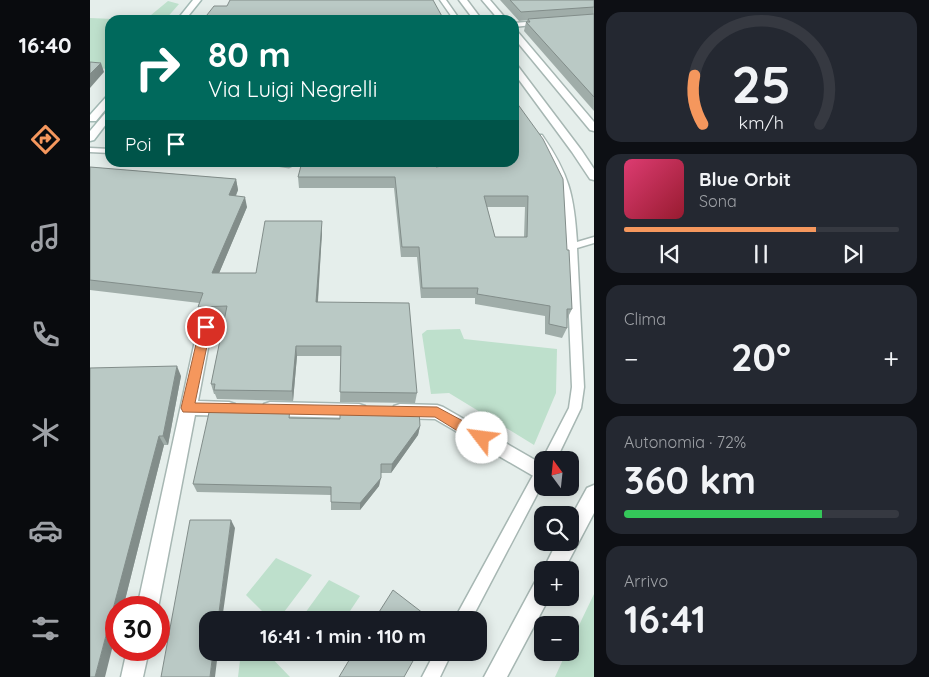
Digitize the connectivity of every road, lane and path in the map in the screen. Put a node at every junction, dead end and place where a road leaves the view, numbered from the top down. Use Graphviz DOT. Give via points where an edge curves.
graph roads {
  1 [pos="198,0"];
  2 [pos="443,0"];
  3 [pos="463,0"];
  4 [pos="486,0"];
  5 [pos="185,15"];
  6 [pos="454,15"];
  7 [pos="474,15"];
  8 [pos="499,15"];
  9 [pos="548,22"];
  10 [pos="519,25"];
  11 [pos="519,39"];
  12 [pos="519,74"];
  13 [pos="105,103"];
  14 [pos="105,115"];
  15 [pos="92,117"];
  16 [pos="105,119"];
  17 [pos="594,128"];
  18 [pos="536,133"];
  19 [pos="90,138"];
  20 [pos="90,150"];
  21 [pos="105,151"];
  22 [pos="594,177"];
  23 [pos="594,240"];
  24 [pos="572,246"];
  25 [pos="206,327"];
  26 [pos="188,408"];
  27 [pos="553,451"];
  28 [pos="534,463"];
  29 [pos="534,487"];
  30 [pos="594,494"];
  31 [pos="579,522"];
  32 [pos="149,596"];
  33 [pos="534,604"];
  34 [pos="467,611"];
  35 [pos="136,661"];
  36 [pos="439,661"];
  37 [pos="132,677"];
  38 [pos="431,677"];
  39 [pos="495,677"];
  1 -- 5 [label="street"];
  2 -- 6 [label="lane"];
  3 -- 7 [label="street"];
  4 -- 8 [label="street"];
  9 -- 10 [label="lane"];
  11 -- 17 [label="street"];
  12 -- 22 [label="street"];
  13 -- 15 [label="street"];
  14 -- 15 [label="lane"];
  16 -- 19 [label="street"];
  18 -- 24 [label="lane" via="564,178 570,201"];
  20 -- 21 [label="lane"];
  23 -- 24 [label="lane"];
  24 -- 27 [label="lane" via="578,387 575,408"];
  25 -- 26 [label="street"];
  26 -- 28 [label="street" via="437,412"];
  26 -- 32 [label="street"];
  29 -- 34 [label="lane"];
  30 -- 31 [label="street"];
  33 -- 39 [label="street"];
  35 -- 37 [label="street"];
  36 -- 38 [label="lane"];
}
